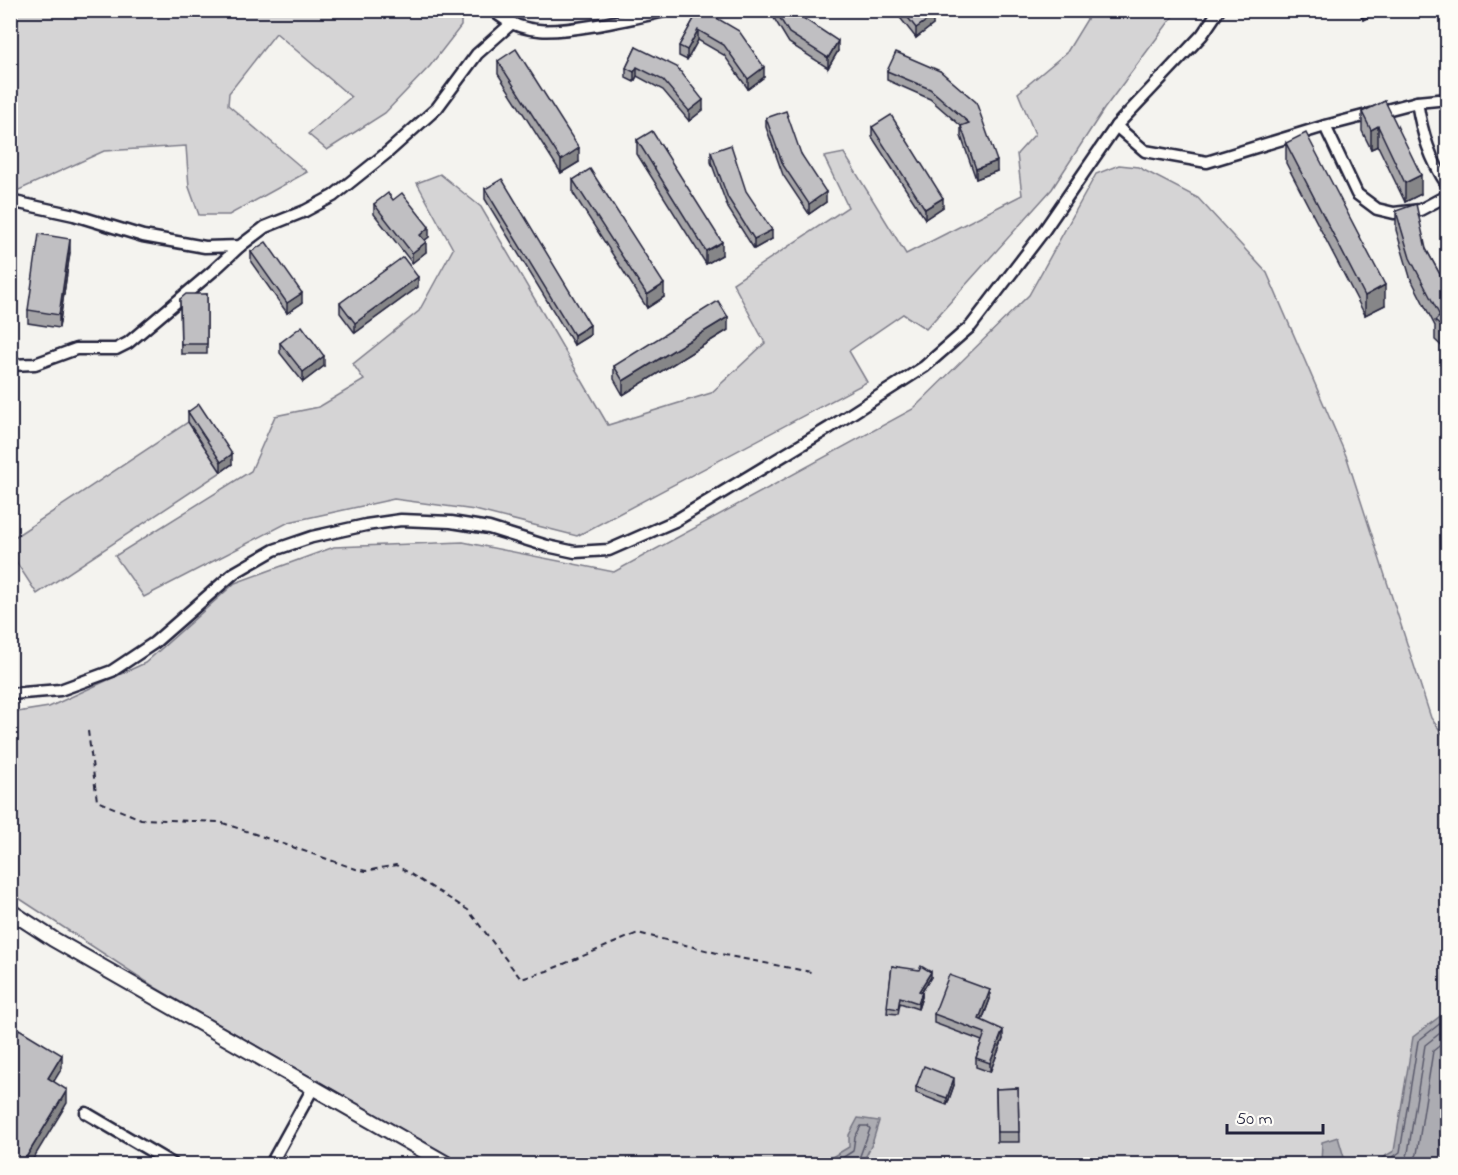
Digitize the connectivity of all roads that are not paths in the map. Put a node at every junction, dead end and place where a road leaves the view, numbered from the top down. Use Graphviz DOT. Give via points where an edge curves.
graph roads {
  1 [pos="493,10"];
  2 [pos="667,10"];
  3 [pos="1219,10"];
  4 [pos="512,23"];
  5 [pos="1448,99"];
  6 [pos="1417,102"];
  7 [pos="1116,126"];
  8 [pos="1325,126"];
  9 [pos="1448,186"];
  10 [pos="1448,195"];
  11 [pos="10,201"];
  12 [pos="240,246"];
  13 [pos="10,365"];
  14 [pos="10,694"];
  15 [pos="10,911"];
  16 [pos="313,1088"];
  17 [pos="86,1113"];
  18 [pos="173,1164"];
  19 [pos="271,1164"];
  20 [pos="447,1164"];
  1 -- 4 [label="street"];
  2 -- 4 [label="street" via="555,32"];
  3 -- 7 [label="street" via="1202,35"];
  4 -- 12 [label="street" via="477,54 437,108 379,159 333,196 265,227"];
  5 -- 6 [label="street"];
  6 -- 8 [label="street"];
  6 -- 9 [label="street" via="1423,136"];
  7 -- 8 [label="street" via="1145,150 1207,162"];
  7 -- 14 [label="street" via="1043,232 971,326 924,367 675,521 609,550 575,552 489,528 451,522 401,520 312,537 274,550 234,573 154,643 112,671 60,690"];
  8 -- 10 [label="street" via="1358,194 1377,209 1394,213 1420,210"];
  11 -- 12 [label="street" via="74,214 143,236 205,247"];
  12 -- 13 [label="street" via="128,343 116,349 76,349 35,364"];
  15 -- 16 [label="street"];
  16 -- 19 [label="street"];
  16 -- 20 [label="street"];
  17 -- 18 [label="street"];
}
